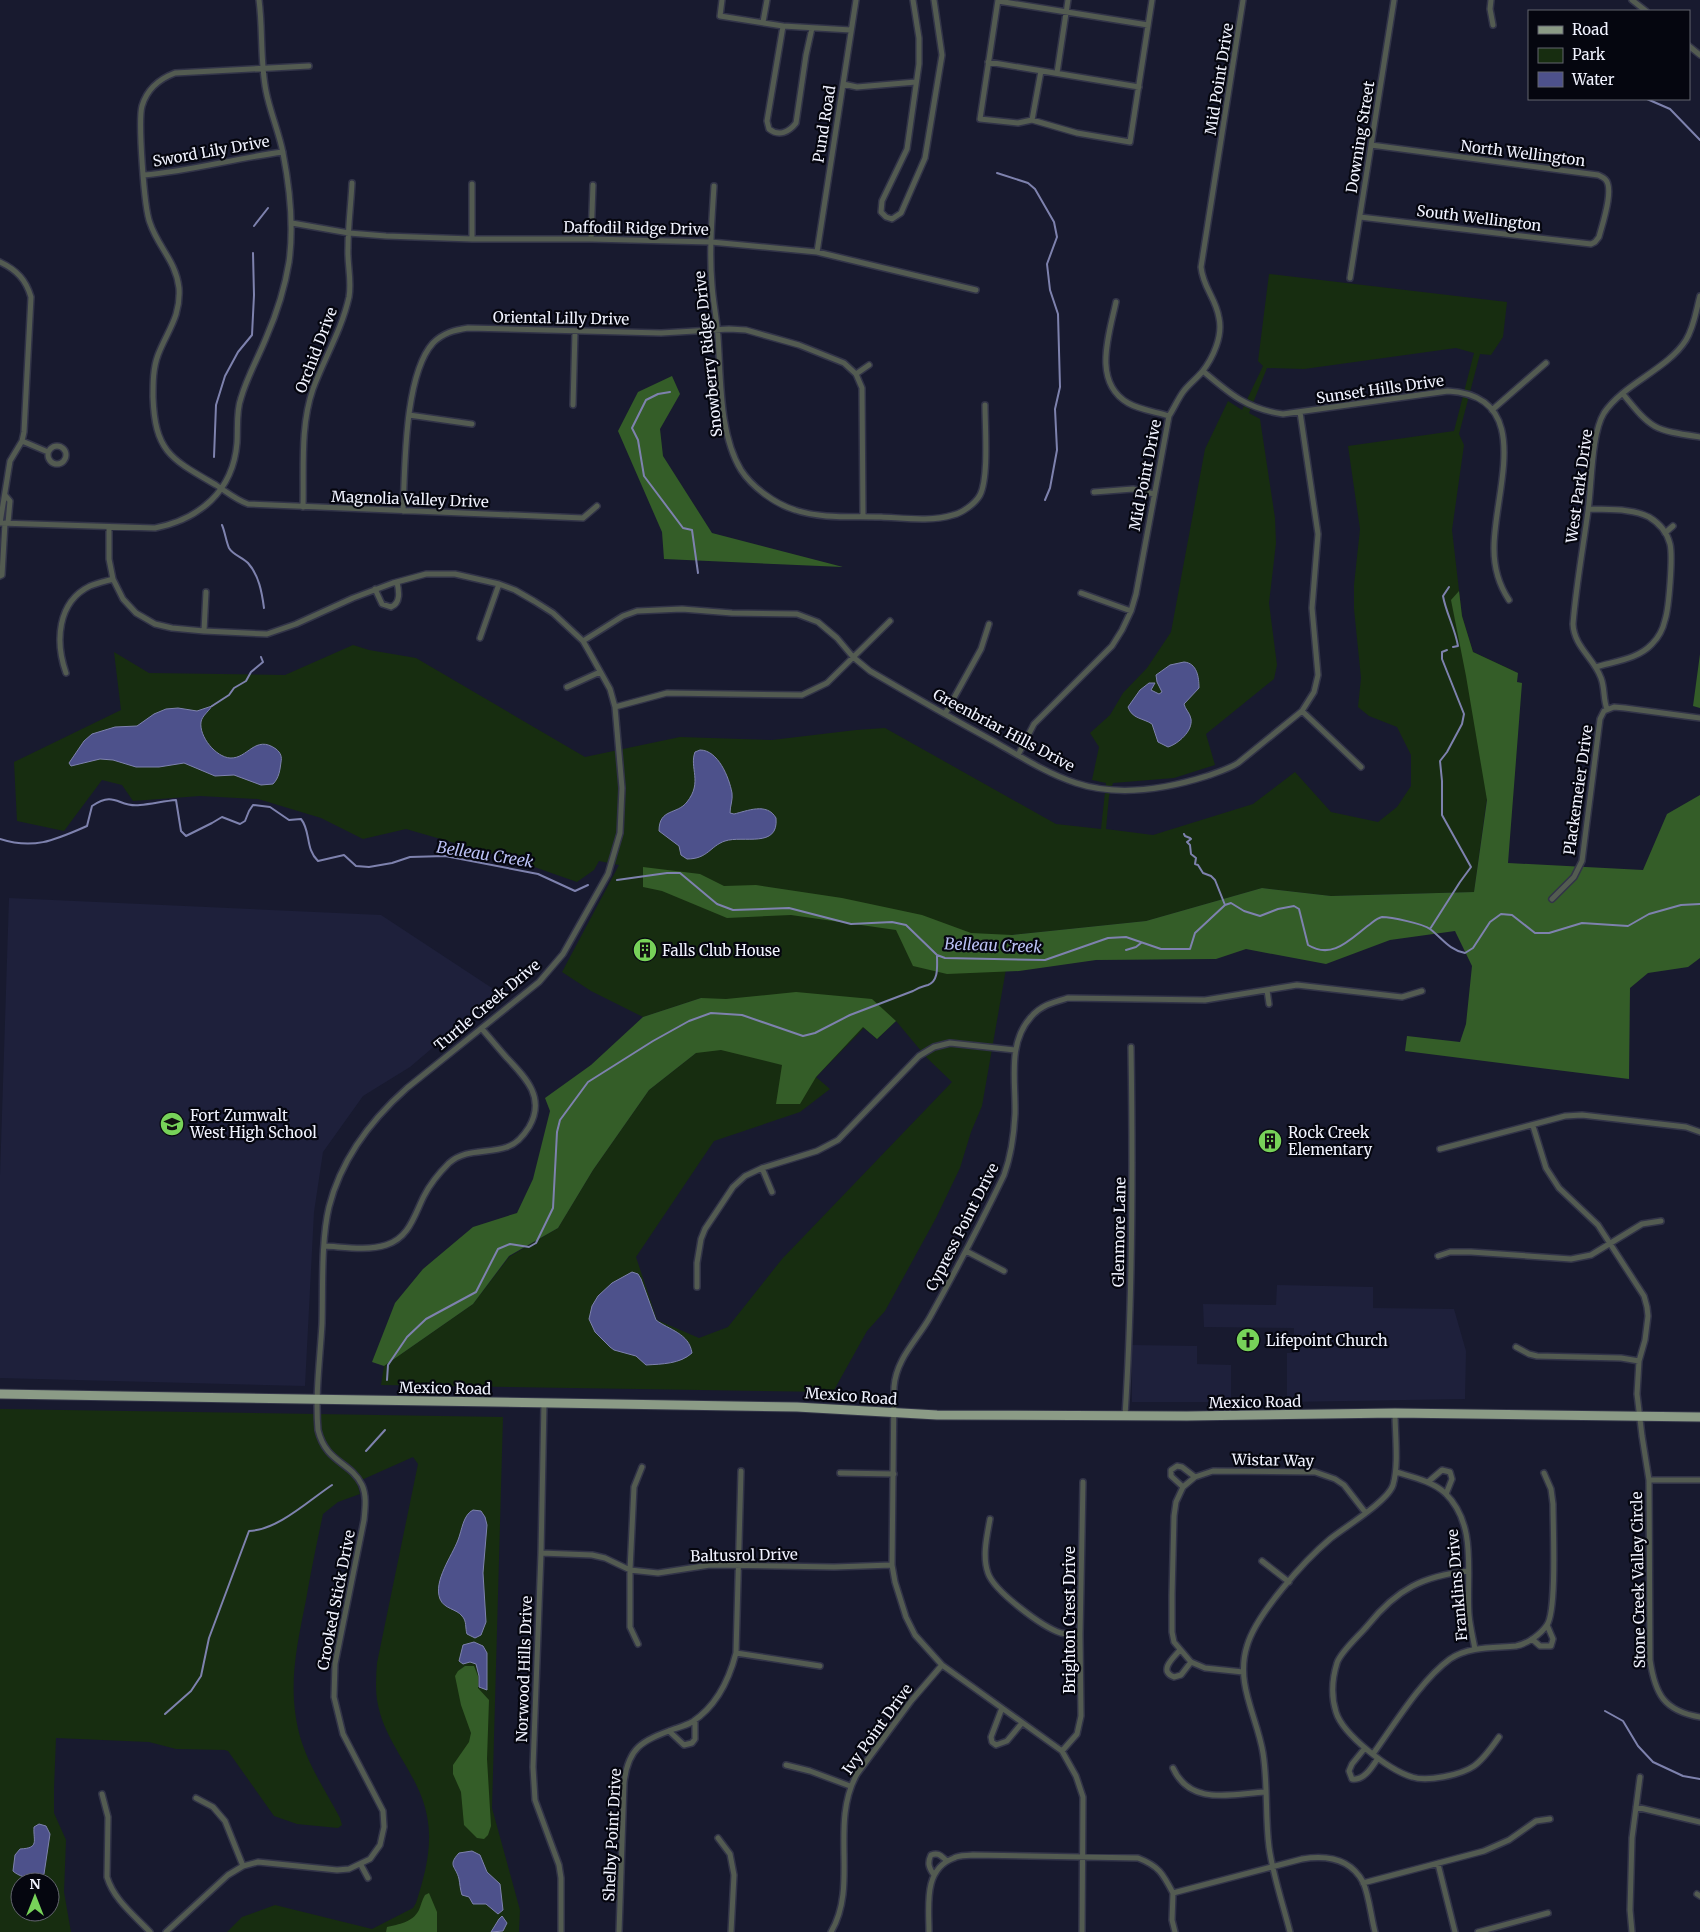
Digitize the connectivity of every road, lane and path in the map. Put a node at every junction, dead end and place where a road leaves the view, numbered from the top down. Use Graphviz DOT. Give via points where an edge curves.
graph roads {
  1 [pos="259,0"];
  2 [pos="722,0"];
  3 [pos="767,0"];
  4 [pos="856,0"];
  5 [pos="913,0"];
  6 [pos="934,0"];
  7 [pos="998,0"];
  8 [pos="1068,0"];
  9 [pos="1152,0"];
  10 [pos="1243,0"];
  11 [pos="1394,0"];
  12 [pos="1491,0"];
  13 [pos="1632,0"];
  14 [pos="1645,10"];
  15 [pos="1066,12"];
  16 [pos="763,22"];
  17 [pos="1148,25"];
  18 [pos="1492,25"];
  19 [pos="783,26"];
  20 [pos="812,28"];
  21 [pos="852,30"];
  22 [pos="1690,47"];
  23 [pos="1700,55"];
  24 [pos="988,62"];
  25 [pos="309,66"];
  26 [pos="263,68"];
  27 [pos="1041,71"];
  28 [pos="1057,73"];
  29 [pos="916,82"];
  30 [pos="843,84"];
  31 [pos="1139,87"];
  32 [pos="1032,120"];
  33 [pos="1371,145"];
  34 [pos="283,152"];
  35 [pos="144,175"];
  36 [pos="352,183"];
  37 [pos="472,184"];
  38 [pos="593,185"];
  39 [pos="714,186"];
  40 [pos="1360,216"];
  41 [pos="292,223"];
  42 [pos="349,233"];
  43 [pos="472,239"];
  44 [pos="591,239"];
  45 [pos="711,242"];
  46 [pos="1595,242"];
  47 [pos="817,252"];
  48 [pos="0,262"];
  49 [pos="1350,278"];
  50 [pos="976,290"];
  51 [pos="1700,296"];
  52 [pos="1116,302"];
  53 [pos="718,331"];
  54 [pos="575,332"];
  55 [pos="1546,363"];
  56 [pos="869,365"];
  57 [pos="1203,370"];
  58 [pos="856,374"];
  59 [pos="1622,394"];
  60 [pos="573,405"];
  61 [pos="985,405"];
  62 [pos="1492,410"];
  63 [pos="1300,412"];
  64 [pos="409,415"];
  65 [pos="1169,416"];
  66 [pos="472,424"];
  67 [pos="1700,437"];
  68 [pos="22,441"];
  69 [pos="48,452"];
  70 [pos="222,489"];
  71 [pos="1094,492"];
  72 [pos="1154,494"];
  73 [pos="597,506"];
  74 [pos="303,507"];
  75 [pos="1589,509"];
  76 [pos="403,511"];
  77 [pos="863,517"];
  78 [pos="3,523"];
  79 [pos="1673,526"];
  80 [pos="109,527"];
  81 [pos="1665,533"];
  82 [pos="0,576"];
  83 [pos="113,579"];
  84 [pos="396,582"];
  85 [pos="499,584"];
  86 [pos="375,589"];
  87 [pos="206,592"];
  88 [pos="1081,593"];
  89 [pos="1509,600"];
  90 [pos="1131,611"];
  91 [pos="890,622"];
  92 [pos="989,624"];
  93 [pos="204,631"];
  94 [pos="480,638"];
  95 [pos="583,641"];
  96 [pos="853,657"];
  97 [pos="1596,667"];
  98 [pos="66,672"];
  99 [pos="600,672"];
  100 [pos="567,688"];
  101 [pos="615,707"];
  102 [pos="1607,709"];
  103 [pos="1302,711"];
  104 [pos="945,714"];
  105 [pos="1700,718"];
  106 [pos="1018,755"];
  107 [pos="1361,768"];
  108 [pos="1552,899"];
  109 [pos="1267,990"];
  110 [pos="1422,991"];
  111 [pos="1269,1004"];
  112 [pos="482,1029"];
  113 [pos="1131,1047"];
  114 [pos="1015,1050"];
  115 [pos="1533,1126"];
  116 [pos="1700,1132"];
  117 [pos="1440,1149"];
  118 [pos="762,1168"];
  119 [pos="772,1192"];
  120 [pos="1661,1221"];
  121 [pos="1611,1243"];
  122 [pos="325,1246"];
  123 [pos="966,1251"];
  124 [pos="1438,1256"];
  125 [pos="1004,1271"];
  126 [pos="697,1287"];
  127 [pos="1516,1347"];
  128 [pos="1639,1361"];
  129 [pos="0,1394"];
  130 [pos="318,1399"];
  131 [pos="544,1403"];
  132 [pos="894,1413"];
  133 [pos="1395,1413"];
  134 [pos="1125,1416"];
  135 [pos="1639,1416"];
  136 [pos="1700,1417"];
  137 [pos="642,1467"];
  138 [pos="741,1471"];
  139 [pos="1396,1472"];
  140 [pos="840,1473"];
  141 [pos="1544,1473"];
  142 [pos="894,1474"];
  143 [pos="1195,1478"];
  144 [pos="1649,1480"];
  145 [pos="1700,1480"];
  146 [pos="1083,1482"];
  147 [pos="1428,1482"];
  148 [pos="1183,1487"];
  149 [pos="1446,1494"];
  150 [pos="1365,1512"];
  151 [pos="990,1519"];
  152 [pos="541,1553"];
  153 [pos="1262,1561"];
  154 [pos="892,1565"];
  155 [pos="738,1567"];
  156 [pos="630,1570"];
  157 [pos="1468,1571"];
  158 [pos="1290,1582"];
  159 [pos="1546,1625"];
  160 [pos="1080,1635"];
  161 [pos="1532,1639"];
  162 [pos="638,1644"];
  163 [pos="1475,1649"];
  164 [pos="1180,1650"];
  165 [pos="736,1653"];
  166 [pos="1191,1662"];
  167 [pos="942,1665"];
  168 [pos="820,1666"];
  169 [pos="1243,1672"];
  170 [pos="1002,1708"];
  171 [pos="1700,1717"];
  172 [pos="695,1720"];
  173 [pos="1022,1723"];
  174 [pos="669,1731"];
  175 [pos="1499,1737"];
  176 [pos="1365,1748"];
  177 [pos="1062,1751"];
  178 [pos="1373,1754"];
  179 [pos="1378,1758"];
  180 [pos="786,1765"];
  181 [pos="1173,1768"];
  182 [pos="1640,1777"];
  183 [pos="850,1786"];
  184 [pos="1265,1792"];
  185 [pos="102,1794"];
  186 [pos="196,1798"];
  187 [pos="1636,1807"];
  188 [pos="1550,1819"];
  189 [pos="1700,1822"];
  190 [pos="718,1838"];
  191 [pos="1084,1856"];
  192 [pos="947,1861"];
  193 [pos="361,1864"];
  194 [pos="1438,1864"];
  195 [pos="243,1866"];
  196 [pos="1274,1867"];
  197 [pos="934,1875"];
  198 [pos="368,1878"];
  199 [pos="1363,1883"];
  200 [pos="1173,1893"];
  201 [pos="1548,1913"];
  202 [pos="150,1932"];
  203 [pos="166,1932"];
  204 [pos="561,1932"];
  205 [pos="620,1932"];
  206 [pos="731,1932"];
  207 [pos="831,1932"];
  208 [pos="928,1932"];
  209 [pos="1082,1932"];
  210 [pos="1175,1932"];
  211 [pos="1290,1932"];
  212 [pos="1375,1932"];
  213 [pos="1455,1932"];
  214 [pos="1478,1932"];
  215 [pos="1632,1932"];
  1 -- 26 [label="street"];
  2 -- 16 [label="street" via="720,16"];
  3 -- 16 [label="street"];
  4 -- 21 [label="street, Pund Road"];
  5 -- 29 [label="street" via="919,38"];
  6 -- 29 [label="street" via="942,55 926,158 901,213 892,219 881,212 882,201 907,149"];
  7 -- 15 [label="street"];
  7 -- 24 [label="street"];
  8 -- 15 [label="street"];
  9 -- 17 [label="street"];
  10 -- 57 [label="street, Mid Point Drive" via="1201,267 1205,287 1219,317 1220,332 1213,354"];
  11 -- 33 [label="street, Downing Street"];
  12 -- 18 [label="street"];
  13 -- 14 [label="street"];
  15 -- 17 [label="street"];
  15 -- 28 [label="street"];
  16 -- 19 [label="street"];
  17 -- 31 [label="street"];
  19 -- 20 [label="street"];
  19 -- 20 [label="street" via="768,121 772,132 784,133 796,123"];
  20 -- 21 [label="street"];
  21 -- 30 [label="street, Pund Road"];
  22 -- 23 [label="street"];
  24 -- 27 [label="street"];
  24 -- 32 [label="street" via="980,119 1018,123"];
  25 -- 26 [label="street, Magnolia Valley Drive"];
  26 -- 34 [label="street"];
  26 -- 35 [label="street, Magnolia Valley Drive" via="175,73 157,83 145,99 141,114"];
  27 -- 28 [label="street"];
  27 -- 32 [label="street"];
  28 -- 31 [label="street"];
  29 -- 30 [label="street" via="857,87"];
  30 -- 47 [label="street, Pund Road"];
  31 -- 32 [label="street" via="1130,142 1077,133"];
  33 -- 40 [label="street, Downing Street"];
  33 -- 46 [label="street, North Wellington" via="1598,175 1606,179 1609,194"];
  34 -- 35 [label="street, Sword Lily Drive" via="180,172"];
  34 -- 41 [label="street"];
  35 -- 70 [label="street, Magnolia Valley Drive" via="150,224 174,266 179,288 176,317 155,366 156,428 170,454"];
  36 -- 42 [label="street, Orchid Drive"];
  37 -- 43 [label="street"];
  38 -- 44 [label="street"];
  39 -- 45 [label="street, Snowberry Ridge Drive"];
  40 -- 46 [label="street, South Wellington"];
  40 -- 49 [label="street, Downing Street"];
  41 -- 42 [label="street, Daffodil Ridge Drive"];
  41 -- 70 [label="street" via="284,286 268,336 240,398 236,453"];
  42 -- 43 [label="street, Daffodil Ridge Drive"];
  42 -- 74 [label="street, Orchid Drive" via="349,296 313,390 306,421"];
  43 -- 44 [label="street, Daffodil Ridge Drive"];
  44 -- 45 [label="street, Daffodil Ridge Drive"];
  45 -- 47 [label="street, Daffodil Ridge Drive"];
  45 -- 53 [label="street, Snowberry Ridge Drive"];
  47 -- 50 [label="street, Daffodil Ridge Drive"];
  48 -- 68 [label="street" via="27,283 31,297"];
  51 -- 59 [label="street, West Park Drive" via="1692,328 1678,351"];
  52 -- 65 [label="street" via="1106,363 1108,382 1129,404"];
  53 -- 54 [label="street, Oriental Lilly Drive"];
  53 -- 58 [label="street, Oriental Lilly Drive" via="738,329 773,337 844,363"];
  53 -- 77 [label="street, Snowberry Ridge Drive" via="727,436 742,471 778,503 794,510 811,515"];
  54 -- 60 [label="street"];
  54 -- 64 [label="street, Oriental Lilly Drive" via="468,328 440,337 429,348 413,391"];
  55 -- 62 [label="street"];
  56 -- 58 [label="street"];
  57 -- 63 [label="street, Sunset Hills Drive" via="1231,395 1249,405 1268,412"];
  57 -- 65 [label="street, Mid Point Drive" via="1184,391"];
  58 -- 77 [label="street" via="862,388"];
  59 -- 67 [label="street" via="1643,419 1655,427 1670,433"];
  59 -- 75 [label="street, West Park Drive" via="1607,409 1599,426"];
  61 -- 77 [label="street, Snowberry Ridge Drive" via="983,480 980,496 972,504 952,516"];
  62 -- 63 [label="street, Sunset Hills Drive" via="1478,398 1448,391"];
  62 -- 89 [label="street, Sunset Hills Drive" via="1505,440 1494,550 1500,584"];
  63 -- 103 [label="street, Greenbriar Hills Drive" via="1318,534 1312,608 1318,675 1314,692"];
  64 -- 66 [label="street"];
  64 -- 76 [label="street, Oriental Lilly Drive"];
  65 -- 72 [label="street, Mid Point Drive"];
  68 -- 69 [label="street"];
  68 -- 78 [label="street" via="10,461 5,495 10,501"];
  70 -- 74 [label="street, Magnolia Valley Drive" via="248,504"];
  70 -- 80 [label="street" via="199,512 177,522 155,528"];
  71 -- 72 [label="street" via="1133,488"];
  72 -- 90 [label="street, Mid Point Drive"];
  73 -- 76 [label="street, Magnolia Valley Drive" via="583,518"];
  74 -- 76 [label="street, Magnolia Valley Drive"];
  75 -- 81 [label="street" via="1639,514 1654,521"];
  75 -- 97 [label="street, West Park Drive" via="1572,624 1575,638"];
  78 -- 80 [label="street"];
  78 -- 82 [label="street"];
  79 -- 81 [label="street"];
  80 -- 83 [label="street, Turtle Creek Drive" via="109,560"];
  81 -- 97 [label="street" via="1672,555 1662,629 1653,643 1640,653"];
  83 -- 93 [label="street, Turtle Creek Drive" via="123,599 136,613 172,628"];
  83 -- 98 [label="street" via="90,586 73,599 62,616 60,656"];
  84 -- 85 [label="street, Turtle Creek Drive" via="426,574 455,574"];
  84 -- 86 [label="street, Turtle Creek Drive"];
  84 -- 86 [label="street" via="398,601 390,607 382,604"];
  85 -- 94 [label="street"];
  85 -- 95 [label="street, Turtle Creek Drive" via="553,613"];
  86 -- 93 [label="street, Turtle Creek Drive" via="267,634"];
  87 -- 93 [label="street"];
  88 -- 90 [label="street"];
  90 -- 106 [label="street, Mid Point Drive" via="1112,646 1034,724"];
  91 -- 96 [label="street"];
  92 -- 104 [label="street" via="980,649"];
  95 -- 96 [label="street, Greenbriar Hills Drive" via="622,616 637,611 682,609 797,614 818,622"];
  95 -- 99 [label="street, Turtle Creek Drive"];
  96 -- 101 [label="street" via="827,683 802,695 666,693"];
  96 -- 104 [label="street, Greenbriar Hills Drive" via="870,671"];
  97 -- 102 [label="street, West Park Drive" via="1602,679"];
  99 -- 100 [label="street"];
  99 -- 101 [label="street, Turtle Creek Drive"];
  101 -- 112 [label="street, Turtle Creek Drive" via="622,810 620,833 608,874 559,959 539,982"];
  102 -- 105 [label="street, Plackemeier Drive" via="1625,708"];
  102 -- 108 [label="street, Plackemeier Drive" via="1600,719 1582,861 1574,877"];
  103 -- 106 [label="street, Greenbriar Hills Drive" via="1231,768 1158,788 1133,790 1087,786"];
  103 -- 107 [label="street"];
  104 -- 106 [label="street, Greenbriar Hills Drive"];
  109 -- 110 [label="street, Cypress Point Drive" via="1297,986 1402,997"];
  109 -- 111 [label="street"];
  109 -- 114 [label="street, Cypress Point Drive" via="1205,1000 1068,998 1047,1004 1031,1016 1020,1032"];
  112 -- 122 [label="street, Turtle Creek Drive" via="401,1093 363,1136 350,1155 332,1197"];
  112 -- 122 [label="street" via="530,1083 535,1110 524,1135 508,1147 470,1152 451,1162 424,1195 412,1224 393,1242 375,1247"];
  113 -- 134 [label="street, Glenmore Lane" via="1133,1188"];
  114 -- 118 [label="street" via="950,1043 934,1047 919,1056 838,1140 817,1151"];
  114 -- 123 [label="street, Cypress Point Drive" via="1015,1116 1008,1164"];
  115 -- 116 [label="street" via="1565,1116 1582,1115 1686,1127"];
  115 -- 117 [label="street"];
  115 -- 121 [label="street, Stone Creek Valley Circle" via="1546,1168 1559,1188 1598,1225"];
  118 -- 119 [label="street"];
  118 -- 126 [label="street" via="745,1176 733,1187 705,1229 698,1248"];
  120 -- 121 [label="street" via="1642,1224"];
  121 -- 124 [label="street" via="1591,1255 1571,1259 1471,1252 1450,1252"];
  121 -- 128 [label="street, Stone Creek Valley Circle" via="1644,1296 1647,1324"];
  122 -- 130 [label="street, Turtle Creek Drive"];
  123 -- 125 [label="street"];
  123 -- 132 [label="street, Cypress Point Drive" via="925,1325 901,1359 894,1381"];
  127 -- 128 [label="street" via="1537,1356"];
  128 -- 135 [label="street, Stone Creek Valley Circle"];
  129 -- 130 [label="main road, Mexico Road"];
  130 -- 131 [label="main road, Mexico Road"];
  130 -- 193 [label="street, Crooked Stick Drive" via="321,1441 330,1455 362,1483 366,1502 336,1656 334,1682 342,1734 383,1811 380,1845 370,1859"];
  131 -- 132 [label="main road, Mexico Road" via="796,1407"];
  131 -- 152 [label="street, Norwood Hills Drive"];
  132 -- 134 [label="main road, Mexico Road"];
  132 -- 142 [label="street, Cypress Point Drive"];
  133 -- 134 [label="main road, Mexico Road"];
  133 -- 135 [label="main road, Mexico Road"];
  133 -- 139 [label="street"];
  135 -- 136 [label="main road, Mexico Road"];
  135 -- 144 [label="street, Stone Creek Valley Circle"];
  137 -- 156 [label="street" via="634,1487"];
  138 -- 155 [label="street, Shelby Point Drive"];
  139 -- 147 [label="street, Franklins Drive"];
  139 -- 150 [label="street" via="1387,1495"];
  140 -- 142 [label="street"];
  141 -- 159 [label="street" via="1553,1504 1553,1600"];
  142 -- 154 [label="street, Cypress Point Drive"];
  143 -- 148 [label="street, Wistar Way"];
  143 -- 148 [label="street" via="1182,1467 1173,1468 1171,1476"];
  143 -- 150 [label="street, Wistar Way" via="1213,1471 1315,1472 1344,1485"];
  144 -- 145 [label="street"];
  144 -- 171 [label="street, Stone Creek Valley Circle" via="1650,1660 1653,1680 1662,1698 1677,1709"];
  146 -- 160 [label="street, Brighton Crest Drive"];
  147 -- 149 [label="street, Franklins Drive"];
  147 -- 149 [label="street" via="1442,1470 1450,1472 1452,1478"];
  148 -- 164 [label="street" via="1174,1516 1172,1595 1172,1632"];
  149 -- 157 [label="street, Franklins Drive" via="1465,1525 1469,1547"];
  150 -- 158 [label="street" via="1316,1552"];
  151 -- 160 [label="street" via="986,1560 987,1572 995,1586 1043,1624 1060,1633"];
  152 -- 156 [label="street, Baltusrol Drive" via="600,1556"];
  152 -- 204 [label="street, Norwood Hills Drive" via="534,1786 535,1800 559,1865"];
  153 -- 158 [label="street"];
  154 -- 155 [label="street, Baltusrol Drive"];
  154 -- 167 [label="street, Cypress Point Drive" via="910,1626"];
  155 -- 156 [label="street, Baltusrol Drive" via="710,1565 658,1573"];
  155 -- 165 [label="street, Shelby Point Drive"];
  156 -- 162 [label="street" via="630,1627"];
  157 -- 163 [label="street, Franklins Drive"];
  157 -- 176 [label="street" via="1418,1582 1395,1596 1338,1661 1333,1694 1336,1713"];
  158 -- 169 [label="street" via="1267,1609 1247,1645"];
  159 -- 161 [label="street"];
  159 -- 161 [label="street" via="1553,1639 1551,1646 1540,1646"];
  160 -- 177 [label="street, Brighton Crest Drive" via="1081,1716 1077,1734"];
  161 -- 163 [label="street" via="1517,1646"];
  163 -- 178 [label="street" via="1451,1658 1435,1672"];
  164 -- 166 [label="street"];
  164 -- 166 [label="street" via="1167,1664 1170,1675 1181,1675"];
  165 -- 168 [label="street"];
  165 -- 172 [label="street, Shelby Point Drive" via="726,1683 710,1707"];
  166 -- 169 [label="street" via="1205,1668"];
  167 -- 170 [label="street, Cypress Point Drive"];
  167 -- 183 [label="street, Ivy Point Drive"];
  169 -- 184 [label="street" via="1246,1700 1263,1753"];
  170 -- 173 [label="street, Cypress Point Drive"];
  170 -- 173 [label="street" via="991,1737 996,1745 1007,1741"];
  172 -- 174 [label="street, Shelby Point Drive"];
  172 -- 174 [label="street" via="692,1743 684,1745"];
  173 -- 177 [label="street, Cypress Point Drive"];
  174 -- 205 [label="street, Shelby Point Drive" via="641,1744 626,1768"];
  175 -- 179 [label="street" via="1474,1766 1431,1779 1412,1778"];
  176 -- 178 [label="street"];
  176 -- 179 [label="street" via="1348,1771 1352,1779 1362,1778"];
  177 -- 191 [label="street" via="1083,1797"];
  178 -- 179 [label="street"];
  180 -- 183 [label="street"];
  181 -- 184 [label="street" via="1185,1786 1205,1794"];
  182 -- 187 [label="street"];
  183 -- 207 [label="street, Ivy Point Drive" via="844,1813 841,1909"];
  184 -- 196 [label="street"];
  185 -- 202 [label="street" via="108,1817 107,1878 114,1894"];
  186 -- 195 [label="street" via="213,1807 225,1821"];
  187 -- 189 [label="street"];
  187 -- 215 [label="street" via="1631,1857"];
  188 -- 194 [label="street" via="1536,1821 1509,1840 1484,1851"];
  190 -- 206 [label="street" via="730,1854 734,1875"];
  191 -- 192 [label="street" via="973,1855"];
  191 -- 200 [label="street" via="1138,1858 1151,1863 1163,1875"];
  191 -- 209 [label="street"];
  192 -- 197 [label="street"];
  192 -- 197 [label="street" via="940,1854 931,1855 928,1867"];
  193 -- 195 [label="street" via="338,1870 258,1862"];
  193 -- 198 [label="street"];
  194 -- 199 [label="street"];
  194 -- 213 [label="street"];
  195 -- 203 [label="street" via="228,1875"];
  196 -- 199 [label="street" via="1312,1857 1329,1857 1344,1863"];
  196 -- 200 [label="street"];
  196 -- 211 [label="street"];
  197 -- 208 [label="street" via="930,1888"];
  199 -- 212 [label="street"];
  200 -- 210 [label="street"];
  201 -- 214 [label="street"];
}
